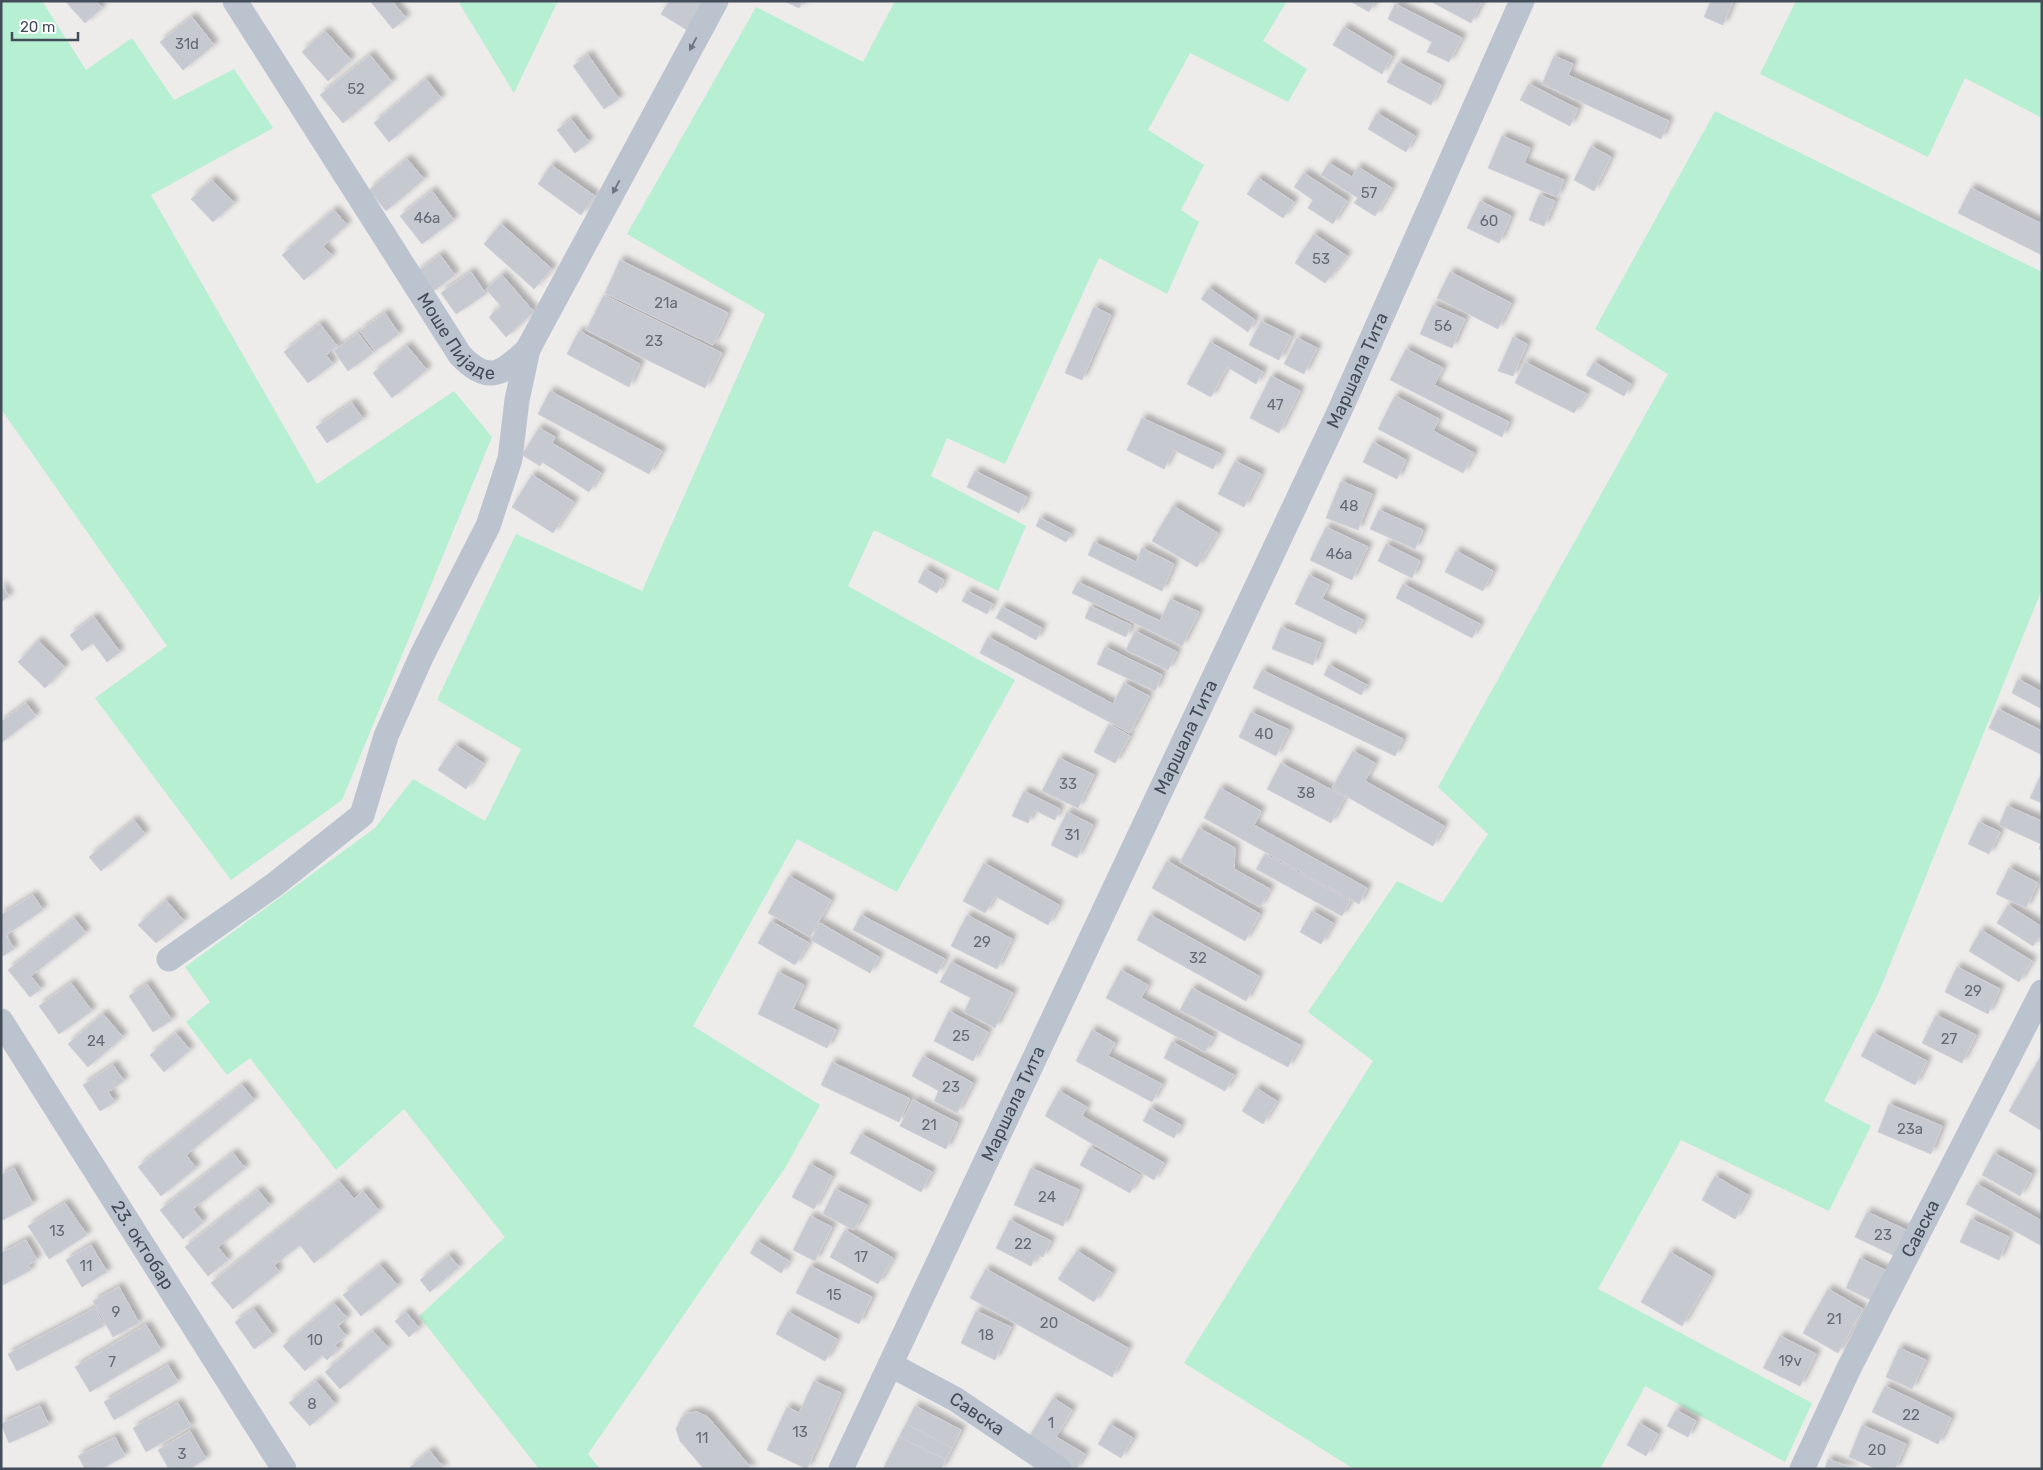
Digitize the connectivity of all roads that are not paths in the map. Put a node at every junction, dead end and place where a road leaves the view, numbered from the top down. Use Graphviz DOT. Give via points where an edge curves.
graph roads {
  1 [pos="235,1"];
  2 [pos="716,1"];
  3 [pos="1522,1"];
  4 [pos="528,349"];
  5 [pos="169,959"];
  6 [pos="2042,992"];
  7 [pos="1,1021"];
  8 [pos="891,1365"];
  9 [pos="284,1469"];
  10 [pos="841,1469"];
  11 [pos="1059,1469"];
  12 [pos="1802,1469"];
  1 -- 4 [label="street, Моше Пијаде" via="460,355 483,372 496,372 507,370"];
  2 -- 4 [label="street, Моше Пијаде, one-way"];
  3 -- 8 [label="street, Маршала Тита" via="1340,410"];
  4 -- 5 [label="street" via="517,400 510,459 488,526 422,655 386,736 362,815 274,885"];
  6 -- 12 [label="street, Савска" via="1849,1368"];
  7 -- 9 [label="street, 23. октобар"];
  8 -- 10 [label="street, Маршала Тита"];
  8 -- 11 [label="street, Савска" via="955,1399"];
}
